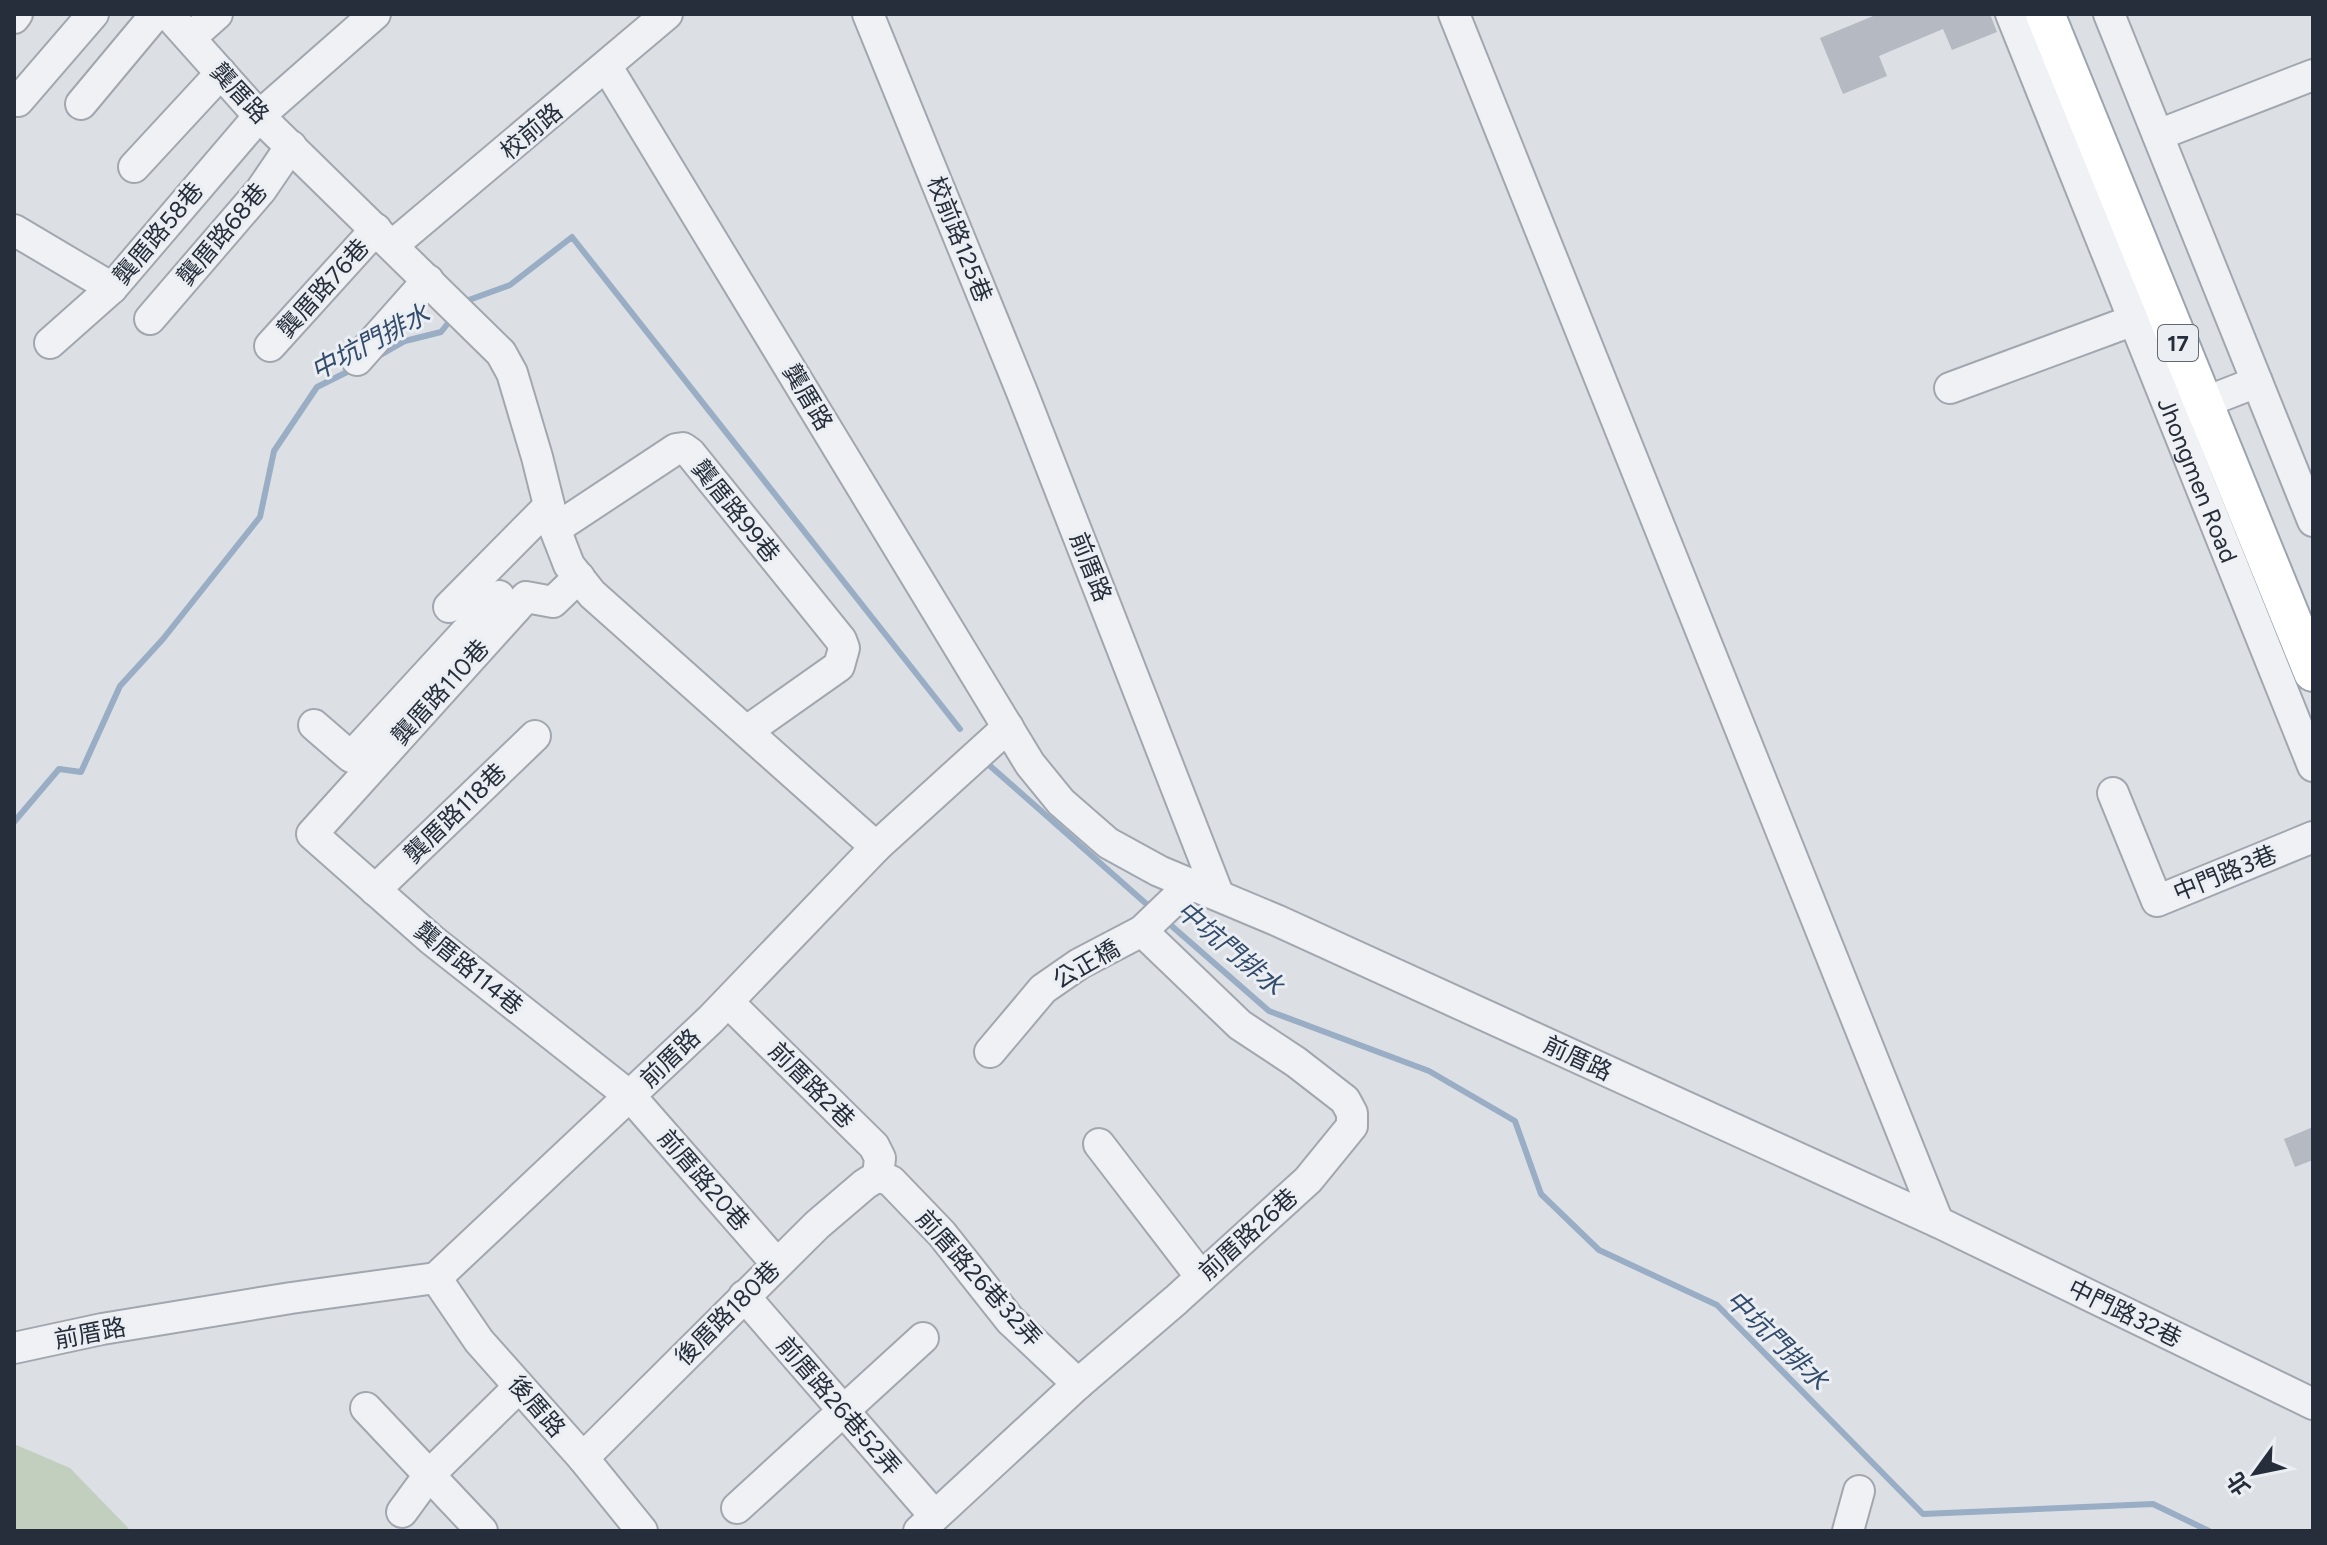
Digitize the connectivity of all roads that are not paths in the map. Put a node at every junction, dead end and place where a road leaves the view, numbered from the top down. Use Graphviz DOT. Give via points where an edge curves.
graph roads {
  1 [pos="93,14"];
  2 [pos="156,14"];
  3 [pos="168,14"];
  4 [pos="217,14"];
  5 [pos="375,14"];
  6 [pos="667,14"];
  7 [pos="868,14"];
  8 [pos="1454,14"];
  9 [pos="2011,14"];
  10 [pos="2045,14"];
  11 [pos="2069,14"];
  12 [pos="2109,14"];
  13 [pos="190,38"];
  14 [pos="607,67"];
  15 [pos="221,73"];
  16 [pos="2313,75"];
  17 [pos="18,101"];
  18 [pos="81,104"];
  19 [pos="259,116"];
  20 [pos="2158,135"];
  21 [pos="291,146"];
  22 [pos="134,167"];
  23 [pos="14,230"];
  24 [pos="384,237"];
  25 [pos="428,280"];
  26 [pos="112,288"];
  27 [pos="150,319"];
  28 [pos="2134,320"];
  29 [pos="50,343"];
  30 [pos="270,346"];
  31 [pos="357,360"];
  32 [pos="2257,382"];
  33 [pos="1950,388"];
  34 [pos="2199,405"];
  35 [pos="1051,464"];
  36 [pos="552,517"];
  37 [pos="2313,521"];
  38 [pos="579,577"];
  39 [pos="526,597"];
  40 [pos="449,607"];
  41 [pos="2304,656"];
  42 [pos="314,725"];
  43 [pos="1008,727"];
  44 [pos="747,731"];
  45 [pos="535,736"];
  46 [pos="2313,766"];
  47 [pos="2113,793"];
  48 [pos="312,834"];
  49 [pos="2313,837"];
  50 [pos="876,847"];
  51 [pos="1205,889"];
  52 [pos="375,890"];
  53 [pos="1153,920"];
  54 [pos="728,1002"];
  55 [pos="990,1052"];
  56 [pos="631,1097"];
  57 [pos="1099,1144"];
  58 [pos="878,1176"];
  59 [pos="1938,1222"];
  60 [pos="777,1264"];
  61 [pos="1201,1277"];
  62 [pos="436,1278"];
  63 [pos="744,1296"];
  64 [pos="923,1338"];
  65 [pos="14,1348"];
  66 [pos="1078,1384"];
  67 [pos="519,1387"];
  68 [pos="2313,1404"];
  69 [pos="366,1408"];
  70 [pos="844,1411"];
  71 [pos="583,1458"];
  72 [pos="429,1475"];
  73 [pos="1859,1491"];
  74 [pos="737,1508"];
  75 [pos="402,1512"];
  76 [pos="927,1523"];
  77 [pos="630,1526"];
  78 [pos="482,1531"];
  79 [pos="1848,1531"];
  1 -- 17 [label="street"];
  2 -- 18 [label="street"];
  3 -- 13 [label="street, 龔厝路"];
  4 -- 13 [label="street"];
  5 -- 19 [label="street, 龔厝路58巷"];
  6 -- 14 [label="street, 校前路"];
  7 -- 35 [label="street, 校前路125巷"];
  8 -- 59 [label="street"];
  9 -- 28 [label="street, Jhongmen Road"];
  10 -- 34 [label="main road, Jhongmen Road / 17"];
  11 -- 34 [label="main road, Jhongmen Road / 17"];
  12 -- 20 [label="street"];
  13 -- 15 [label="street, 龔厝路"];
  14 -- 24 [label="street, 校前路"];
  14 -- 43 [label="street, 龔厝路"];
  15 -- 19 [label="street, 龔厝路"];
  15 -- 22 [label="street"];
  16 -- 20 [label="street"];
  19 -- 21 [label="street, 龔厝路"];
  19 -- 26 [label="street, 龔厝路58巷"];
  20 -- 32 [label="street"];
  21 -- 24 [label="street, 龔厝路"];
  21 -- 27 [label="street, 龔厝路68巷" via="261,190"];
  23 -- 26 [label="street"];
  24 -- 25 [label="street, 龔厝路"];
  24 -- 30 [label="street, 龔厝路76巷"];
  25 -- 31 [label="street"];
  25 -- 36 [label="street, 龔厝路" via="501,353 512,373"];
  26 -- 29 [label="street, 龔厝路58巷"];
  28 -- 33 [label="street"];
  28 -- 34 [label="street, Jhongmen Road"];
  32 -- 34 [label="street"];
  32 -- 37 [label="street"];
  34 -- 41 [label="main road, Jhongmen Road / 17"];
  34 -- 41 [label="street, Jhongmen Road"];
  35 -- 51 [label="street, 前厝路"];
  36 -- 38 [label="street, 龔厝路" via="569,565"];
  36 -- 40 [label="street"];
  36 -- 44 [label="street, 龔厝路99巷" via="683,448 844,648 839,666"];
  38 -- 39 [label="street" via="553,602"];
  38 -- 44 [label="street, 龔厝路"];
  39 -- 42 [label="street" via="504,590 351,757"];
  39 -- 48 [label="street, 龔厝路110巷"];
  41 -- 46 [label="street, Jhongmen Road"];
  43 -- 50 [label="street, 前厝路"];
  43 -- 51 [label="street, 前厝路" via="1061,802 1108,843"];
  44 -- 50 [label="street, 龔厝路"];
  45 -- 52 [label="street, 龔厝路118巷"];
  47 -- 49 [label="street, 中門路3巷" via="2157,901"];
  48 -- 52 [label="street, 龔厝路114巷"];
  50 -- 54 [label="street, 前厝路"];
  51 -- 53 [label="street, 公正橋"];
  51 -- 59 [label="street, 前厝路"];
  52 -- 56 [label="street, 龔厝路114巷"];
  53 -- 55 [label="street, 公正橋" via="1043,989"];
  53 -- 61 [label="street, 前厝路26巷" via="1240,1025 1345,1100 1352,1113 1352,1126 1308,1180"];
  54 -- 56 [label="street, 前厝路"];
  54 -- 58 [label="street, 前厝路2巷" via="874,1146 880,1158"];
  56 -- 60 [label="street, 前厝路20巷"];
  56 -- 62 [label="street, 前厝路"];
  57 -- 61 [label="street"];
  58 -- 60 [label="street, 後厝路180巷"];
  58 -- 66 [label="street, 前厝路26巷32弄" via="902,1192 1010,1320"];
  59 -- 68 [label="street, 中門路32巷"];
  60 -- 63 [label="street, 後厝路180巷"];
  61 -- 66 [label="street, 前厝路26巷"];
  62 -- 65 [label="street, 前厝路" via="102,1329"];
  62 -- 67 [label="street, 後厝路"];
  63 -- 70 [label="street, 前厝路26巷52弄"];
  63 -- 71 [label="street, 後厝路180巷"];
  64 -- 70 [label="street"];
  66 -- 76 [label="street, 前厝路26巷"];
  67 -- 71 [label="street, 後厝路"];
  67 -- 72 [label="street"];
  69 -- 72 [label="street"];
  70 -- 74 [label="street"];
  70 -- 76 [label="street, 前厝路26巷52弄"];
  71 -- 77 [label="street, 後厝路"];
  72 -- 75 [label="street"];
  72 -- 78 [label="street"];
  73 -- 79 [label="street"];
}
